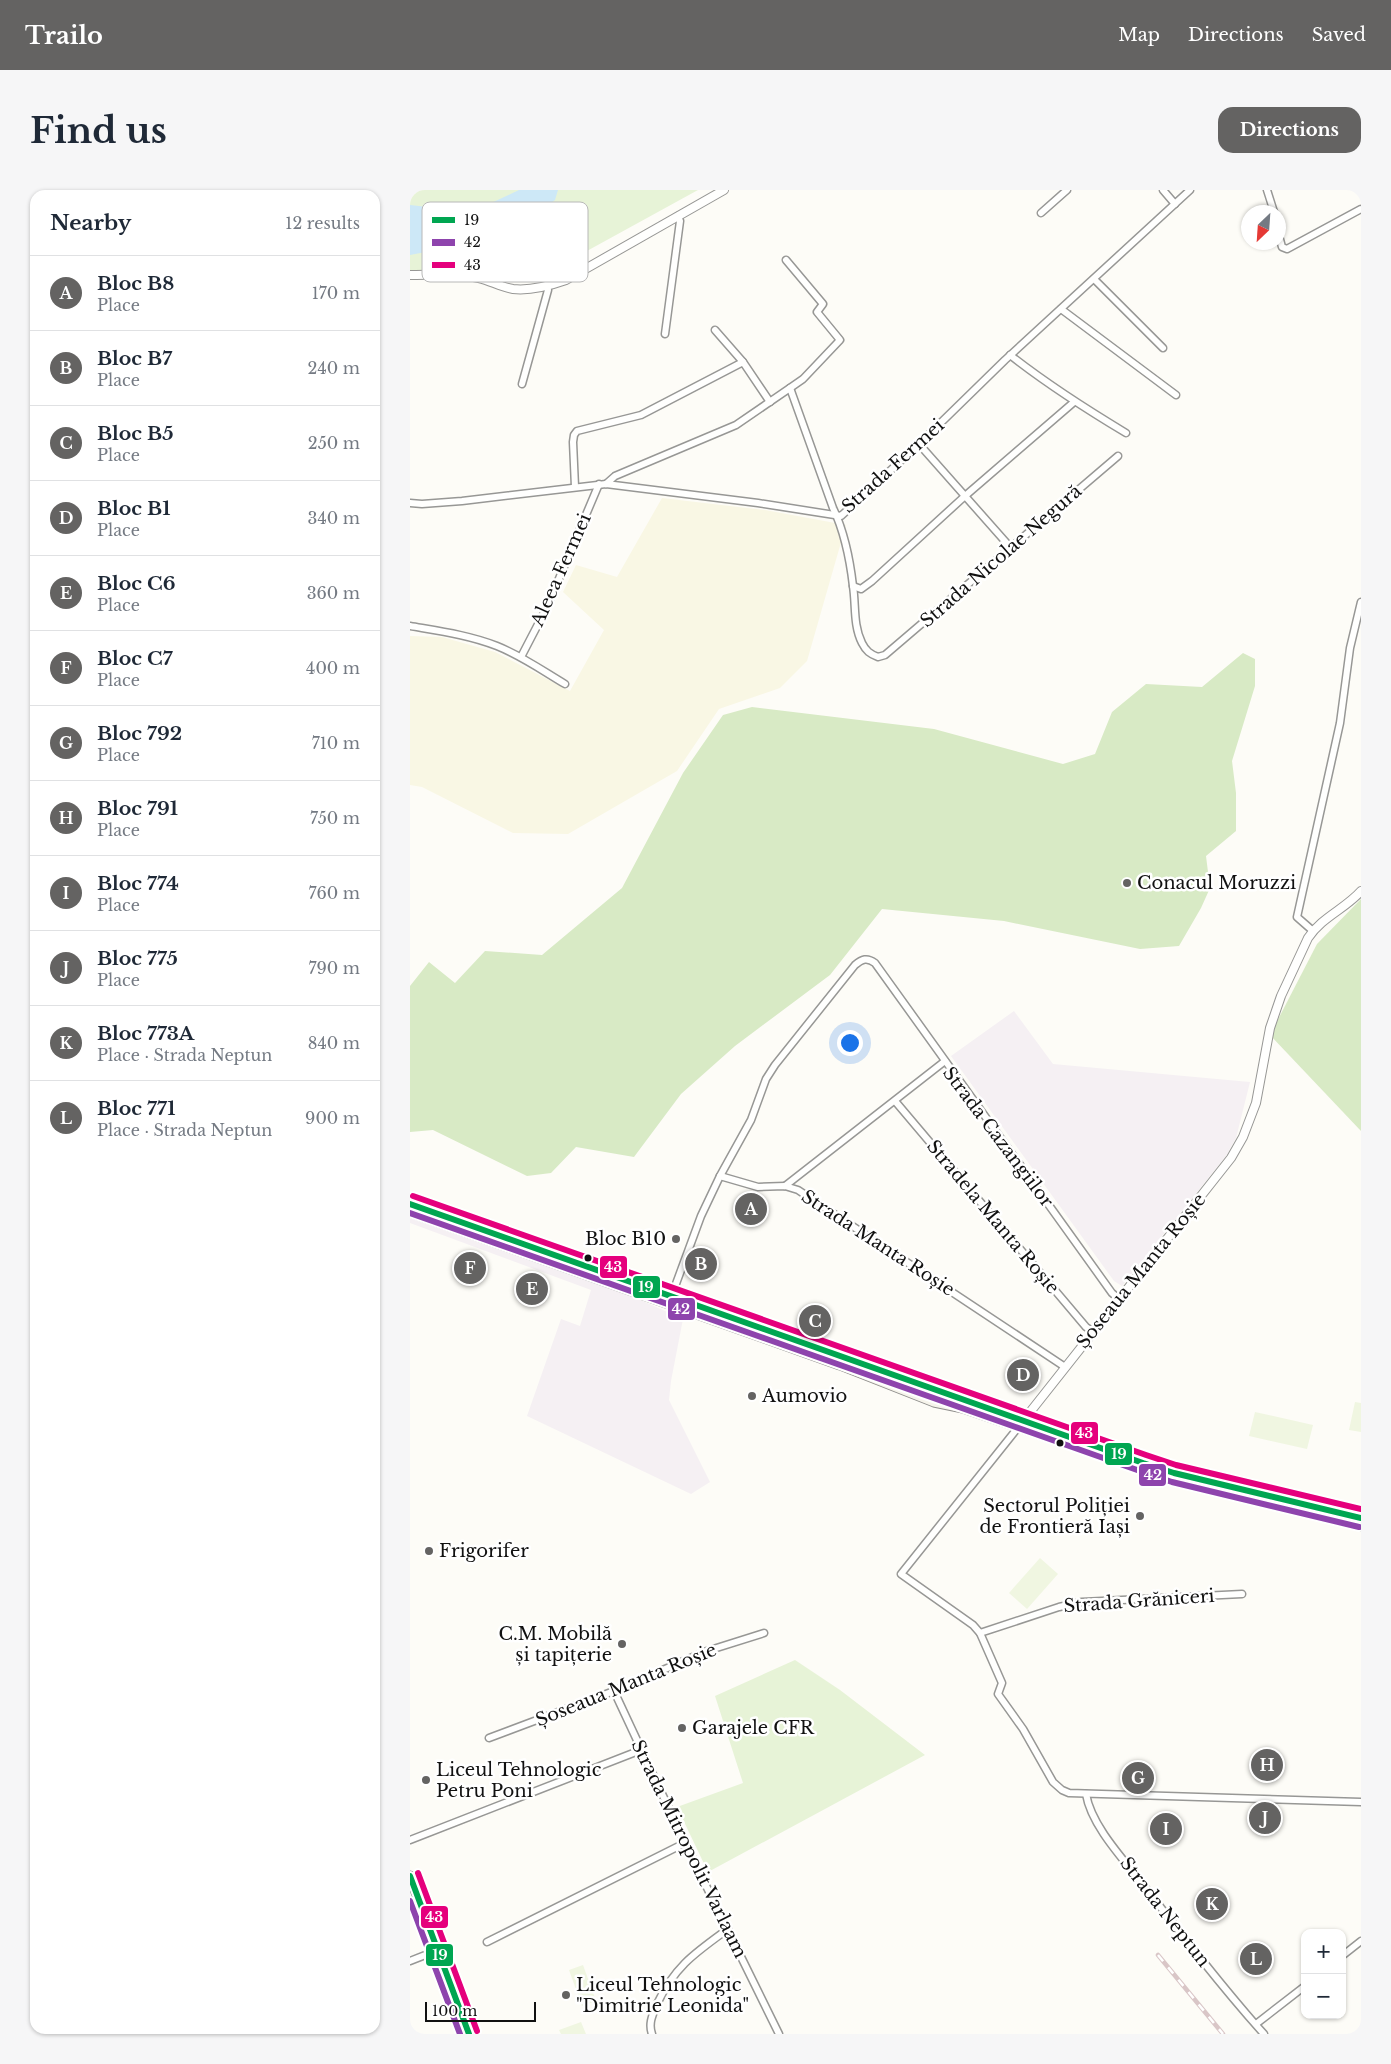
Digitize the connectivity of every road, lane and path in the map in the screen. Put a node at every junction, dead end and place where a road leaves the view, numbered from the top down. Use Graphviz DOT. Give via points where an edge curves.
graph roads {
  1 [pos="724,190"];
  2 [pos="1067,190"];
  3 [pos="1163,190"];
  4 [pos="1190,190"];
  5 [pos="1267,190"];
  6 [pos="1175,204"];
  7 [pos="1272,205"];
  8 [pos="1361,209"];
  9 [pos="1041,213"];
  10 [pos="678,216"];
  11 [pos="1286,248"];
  12 [pos="786,260"];
  13 [pos="588,267"];
  14 [pos="1094,279"];
  15 [pos="492,282"];
  16 [pos="560,282"];
  17 [pos="547,286"];
  18 [pos="1061,309"];
  19 [pos="716,330"];
  20 [pos="665,334"];
  21 [pos="1163,348"];
  22 [pos="1010,355"];
  23 [pos="742,362"];
  24 [pos="522,384"];
  25 [pos="790,388"];
  26 [pos="1176,395"];
  27 [pos="770,402"];
  28 [pos="1074,402"];
  29 [pos="1126,433"];
  30 [pos="919,444"];
  31 [pos="1118,456"];
  32 [pos="602,484"];
  33 [pos="575,487"];
  34 [pos="966,496"];
  35 [pos="410,503"];
  36 [pos="836,516"];
  37 [pos="1010,548"];
  38 [pos="853,586"];
  39 [pos="1361,602"];
  40 [pos="410,626"];
  41 [pos="521,656"];
  42 [pos="566,684"];
  43 [pos="1361,891"];
  44 [pos="1313,930"];
  45 [pos="944,1061"];
  46 [pos="895,1101"];
  47 [pos="720,1176"];
  48 [pos="785,1186"];
  49 [pos="410,1204"];
  50 [pos="410,1212"];
  51 [pos="1119,1299"];
  52 [pos="670,1301"];
  53 [pos="1092,1332"];
  54 [pos="1065,1367"];
  55 [pos="1020,1424"];
  56 [pos="1361,1518"];
  57 [pos="1361,1526"];
  58 [pos="1242,1594"];
  59 [pos="764,1633"];
  60 [pos="980,1633"];
  61 [pos="614,1691"];
  62 [pos="489,1738"];
  63 [pos="641,1750"];
  64 [pos="1086,1794"];
  65 [pos="1361,1802"];
  66 [pos="411,1838"];
  67 [pos="685,1843"];
  68 [pos="410,1876"];
  69 [pos="728,1929"];
  70 [pos="1361,1941"];
  71 [pos="487,1942"];
  72 [pos="438,1950"];
  73 [pos="1346,1953"];
  74 [pos="410,1961"];
  75 [pos="1301,1989"];
  76 [pos="1256,2024"];
  77 [pos="469,2034"];
  78 [pos="652,2034"];
  79 [pos="780,2034"];
  80 [pos="1264,2034"];
  1 -- 10 [label="street"];
  2 -- 9 [label="street"];
  3 -- 6 [label="street"];
  4 -- 6 [label="street, Strada Fermei"];
  5 -- 7 [label="street"];
  6 -- 14 [label="street, Strada Fermei"];
  8 -- 11 [label="street"];
  10 -- 13 [label="street"];
  10 -- 20 [label="street" via="680,221"];
  12 -- 25 [label="street" via="823,304 817,312 840,340 803,379"];
  14 -- 18 [label="street, Strada Fermei"];
  14 -- 21 [label="street"];
  15 -- 17 [label="street" via="512,289"];
  16 -- 17 [label="street"];
  17 -- 24 [label="street"];
  18 -- 22 [label="street, Strada Fermei"];
  18 -- 26 [label="street"];
  19 -- 23 [label="street"];
  22 -- 28 [label="street"];
  22 -- 30 [label="street, Strada Fermei"];
  23 -- 27 [label="street"];
  23 -- 33 [label="street" via="641,416 577,432 573,442"];
  25 -- 27 [label="street"];
  25 -- 36 [label="street"];
  27 -- 32 [label="street" via="736,425"];
  28 -- 29 [label="street"];
  28 -- 34 [label="street"];
  30 -- 34 [label="street"];
  30 -- 36 [label="street, Strada Fermei" via="841,516"];
  31 -- 37 [label="street, Strada Nicolae Negură"];
  32 -- 33 [label="street, Strada Fermei"];
  32 -- 36 [label="street, Strada Fermei"];
  32 -- 41 [label="street, Aleea Fermei" via="547,607"];
  33 -- 35 [label="street, Strada Fermei" via="462,501"];
  34 -- 37 [label="street"];
  34 -- 38 [label="street" via="872,581 861,589"];
  36 -- 38 [label="street" via="840,520"];
  37 -- 38 [label="street, Strada Nicolae Negură" via="885,656 872,655 861,642 855,620"];
  39 -- 44 [label="street" via="1350,648 1340,723 1296,917"];
  40 -- 41 [label="street" via="471,638"];
  41 -- 42 [label="street"];
  43 -- 44 [label="street"];
  44 -- 51 [label="street, Șoseaua Manta Roșie" via="1281,996 1270,1028 1256,1103 1243,1137 1231,1158"];
  45 -- 46 [label="street, Strada Cazangiilor"];
  45 -- 47 [label="street" via="875,963 865,959 860,961 775,1065 766,1079 751,1120"];
  45 -- 51 [label="street, Strada Cazangiilor"];
  46 -- 48 [label="street, Strada Cazangiilor"];
  46 -- 53 [label="street, Stradela Manta Roșie"];
  47 -- 48 [label="street, Strada Manta Roșie" via="758,1187"];
  47 -- 52 [label="street"];
  48 -- 54 [label="street, Strada Manta Roșie" via="798,1190"];
  49 -- 52 [label="main road"];
  50 -- 52 [label="main road"];
  51 -- 53 [label="street, Șoseaua Manta Roșie"];
  52 -- 55 [label="main road"];
  53 -- 54 [label="street, Șoseaua Manta Roșie"];
  54 -- 55 [label="street, Șoseaua Manta Roșie"];
  55 -- 56 [label="main road" via="1174,1473"];
  55 -- 57 [label="main road" via="1172,1480"];
  55 -- 60 [label="street, Șoseaua Manta Roșie" via="901,1574 974,1625"];
  58 -- 60 [label="street, Strada Grăniceri" via="1082,1602 1059,1606"];
  59 -- 61 [label="street, Șoseaua Manta Roșie" via="707,1651"];
  60 -- 64 [label="street" via="1002,1683 998,1694 1054,1782 1068,1793"];
  61 -- 62 [label="street, Șoseaua Manta Roșie"];
  61 -- 63 [label="street, Strada Mitropolit Varlaam"];
  63 -- 66 [label="street"];
  63 -- 67 [label="street, Strada Mitropolit Varlaam"];
  64 -- 65 [label="street"];
  64 -- 76 [label="street, Strada Neptun" via="1088,1806 1112,1845"];
  67 -- 69 [label="street, Strada Mitropolit Varlaam"];
  67 -- 71 [label="street"];
  68 -- 72 [label="main road"];
  69 -- 78 [label="street" via="679,1968 653,2013"];
  69 -- 79 [label="street, Strada Mitropolit Varlaam"];
  70 -- 73 [label="street"];
  72 -- 74 [label="street"];
  72 -- 77 [label="main road"];
  75 -- 76 [label="street"];
  76 -- 80 [label="street, Strada Neptun"];
}
